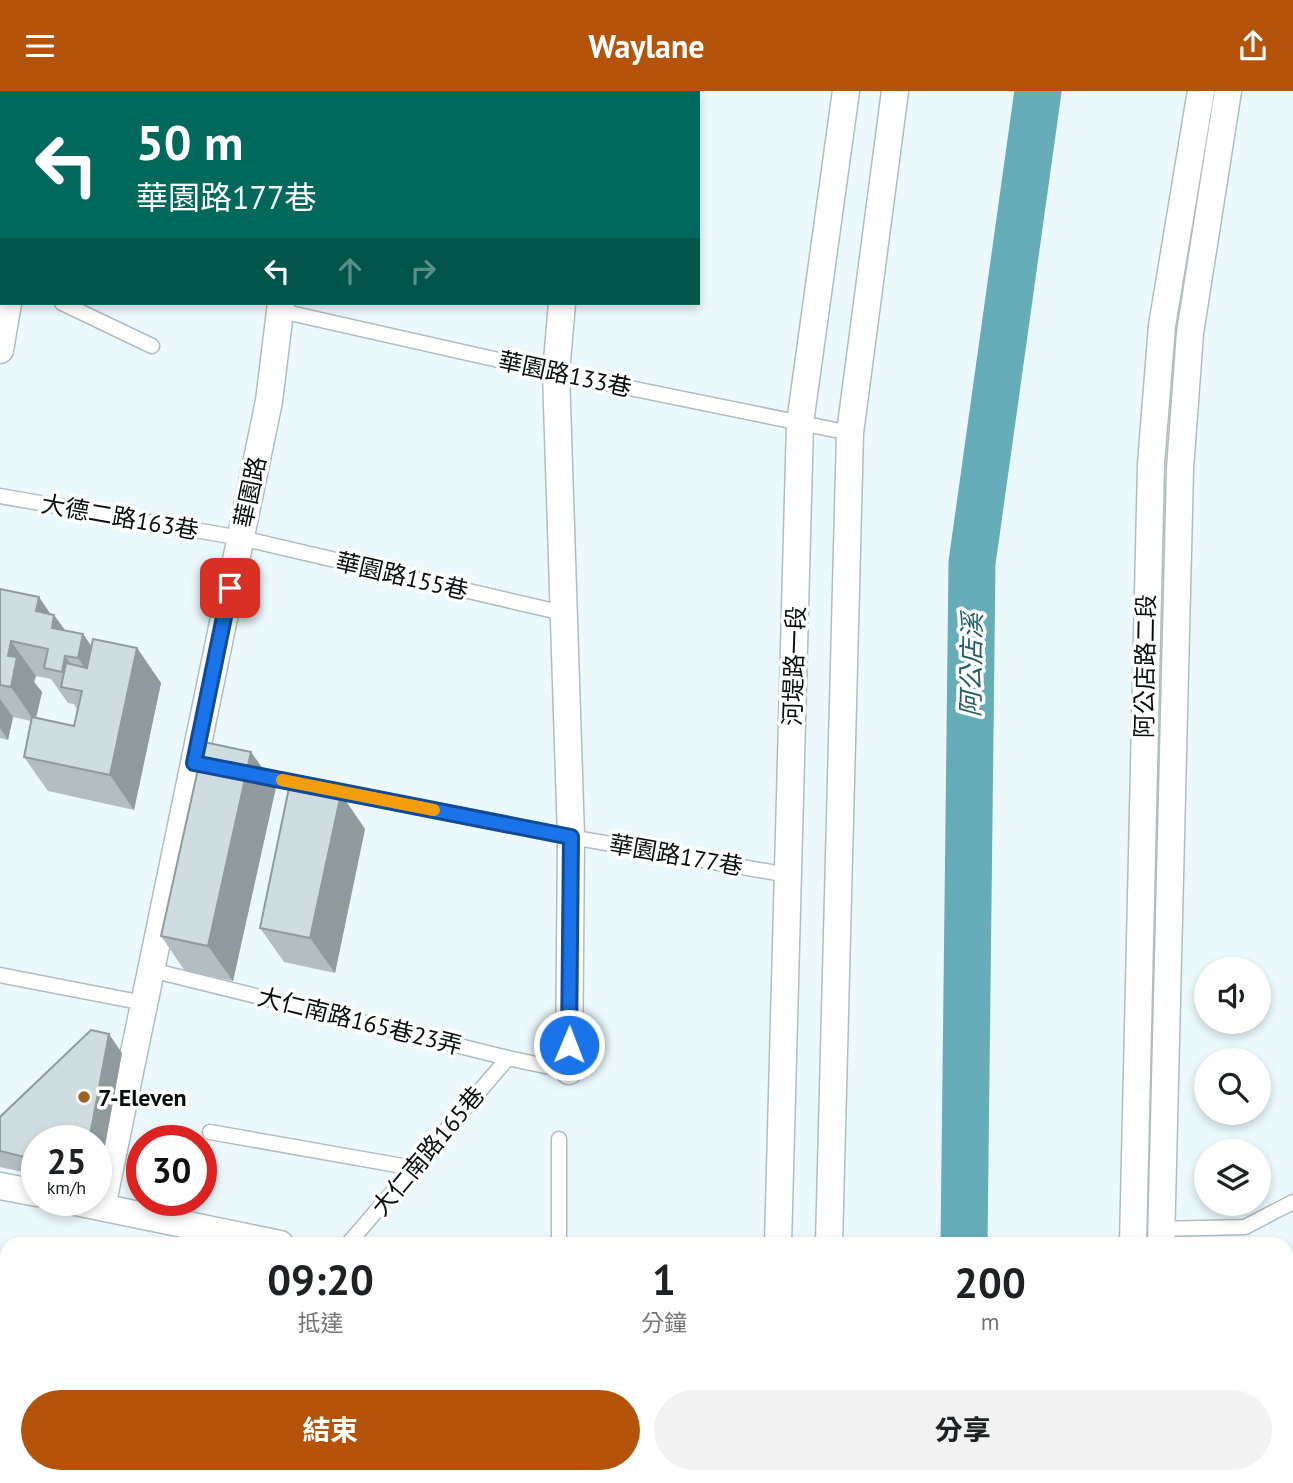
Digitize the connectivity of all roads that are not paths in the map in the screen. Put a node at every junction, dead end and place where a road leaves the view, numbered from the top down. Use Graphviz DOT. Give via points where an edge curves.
graph roads {
  1 [pos="846,91"];
  2 [pos="895,91"];
  3 [pos="1201,91"];
  4 [pos="1228,91"];
  5 [pos="8,305"];
  6 [pos="66,305"];
  7 [pos="562,305"];
  8 [pos="281,307"];
  9 [pos="152,346"];
  10 [pos="0,350"];
  11 [pos="556,373"];
  12 [pos="800,422"];
  13 [pos="850,433"];
  14 [pos="0,496"];
  15 [pos="241,538"];
  16 [pos="563,613"];
  17 [pos="234,771"];
  18 [pos="571,837"];
  19 [pos="788,874"];
  20 [pos="151,970"];
  21 [pos="0,975"];
  22 [pos="144,1003"];
  23 [pos="508,1058"];
  24 [pos="569,1071"];
  25 [pos="217,1133"];
  26 [pos="559,1139"];
  27 [pos="112,1158"];
  28 [pos="414,1168"];
  29 [pos="0,1186"];
  30 [pos="21,1190"];
  31 [pos="1293,1202"];
  32 [pos="112,1209"];
  33 [pos="246,1237"];
  34 [pos="354,1237"];
  35 [pos="559,1237"];
  36 [pos="778,1237"];
  37 [pos="830,1237"];
  38 [pos="1133,1237"];
  39 [pos="1161,1237"];
  1 -- 12 [label="street, 河堤路一段"];
  2 -- 13 [label="street, 河堤路一段"];
  3 -- 38 [label="street, 阿公店路二段" via="1162,326 1151,464"];
  4 -- 39 [label="street, 阿公店路二段" via="1190,333 1180,469"];
  5 -- 10 [label="street"];
  6 -- 9 [label="lane"];
  7 -- 11 [label="street"];
  8 -- 11 [label="lane, 華園路133巷"];
  8 -- 15 [label="street, 華園路" via="269,401"];
  11 -- 12 [label="lane, 華園路133巷"];
  11 -- 16 [label="street"];
  12 -- 13 [label="lane, 華園路133巷"];
  12 -- 19 [label="street, 河堤路一段"];
  13 -- 37 [label="street, 河堤路一段"];
  14 -- 15 [label="lane, 大德二路163巷"];
  15 -- 16 [label="lane, 華園路155巷"];
  15 -- 20 [label="street, 華園路" via="201,764"];
  16 -- 18 [label="street"];
  17 -- 18 [label="lane, 華園路177巷"];
  18 -- 19 [label="lane, 華園路177巷"];
  18 -- 24 [label="street"];
  19 -- 36 [label="street, 河堤路一段"];
  20 -- 22 [label="street, 華園路"];
  20 -- 23 [label="lane, 大仁南路165巷23弄"];
  21 -- 22 [label="lane"];
  22 -- 27 [label="street, 華園路"];
  23 -- 24 [label="lane, 大仁南路165巷23弄"];
  23 -- 28 [label="lane, 大仁南路165巷"];
  25 -- 28 [label="lane"];
  26 -- 35 [label="lane"];
  28 -- 34 [label="lane, 大仁南路165巷"];
  29 -- 30 [label="street"];
  31 -- 39 [label="lane" via="1245,1227"];
  32 -- 33 [label="street"];
}
